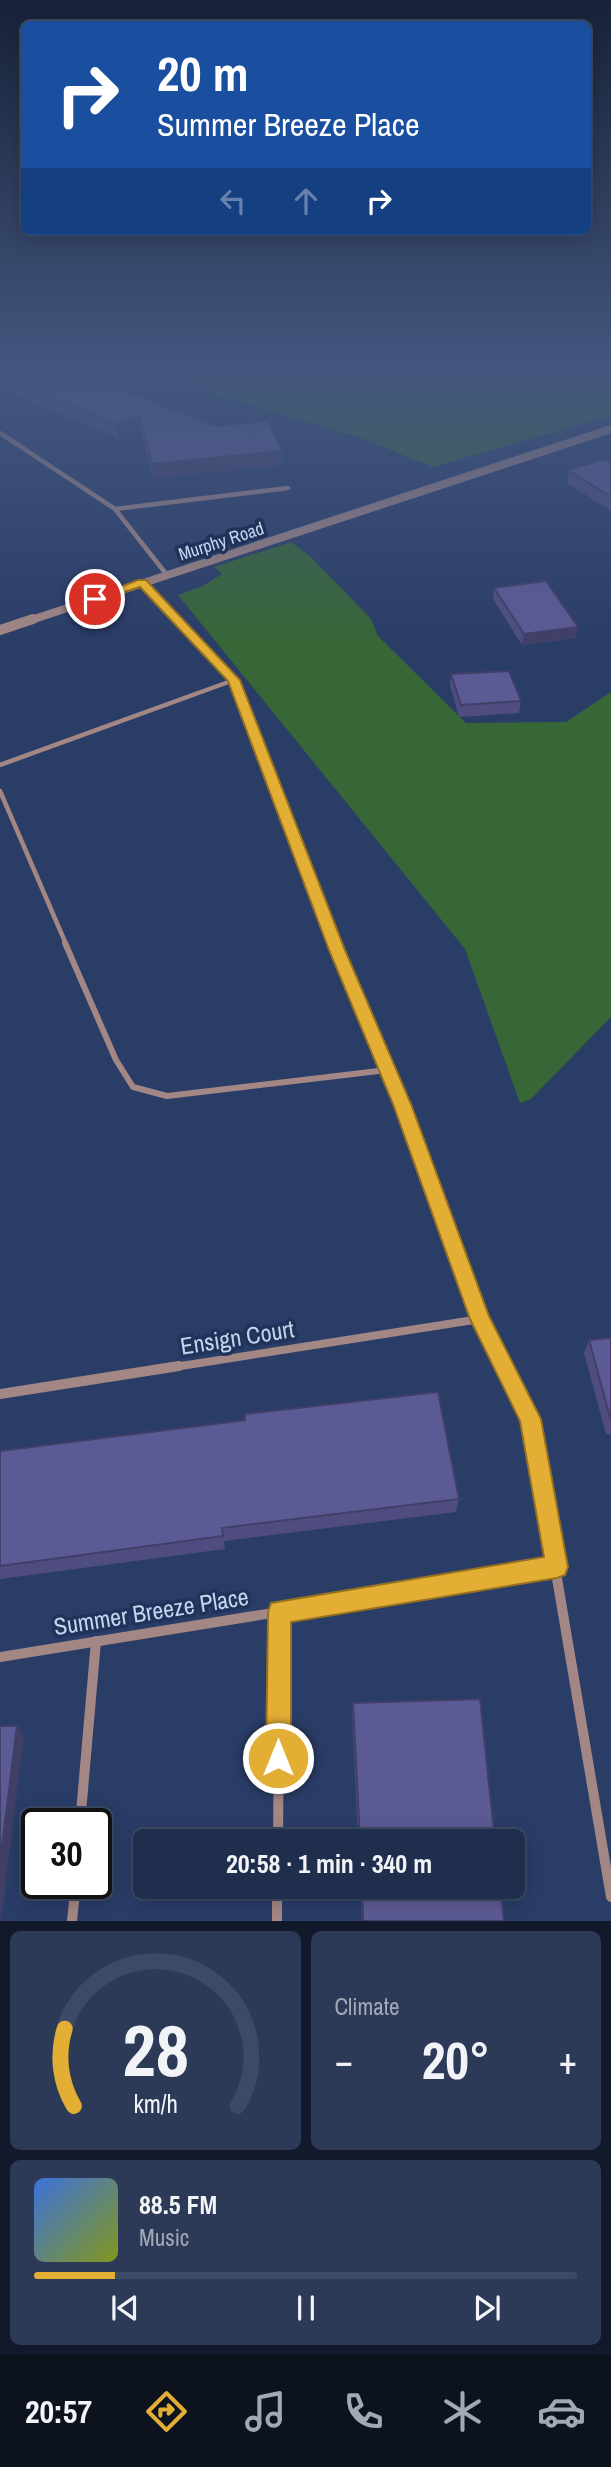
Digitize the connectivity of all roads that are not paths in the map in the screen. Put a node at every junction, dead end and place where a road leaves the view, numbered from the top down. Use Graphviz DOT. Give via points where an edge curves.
graph roads {
  1 [pos="45,463"];
  2 [pos="509,463"];
  3 [pos="288,488"];
  4 [pos="115,509"];
  5 [pos="167,575"];
  6 [pos="142,583"];
  7 [pos="0,630"];
  8 [pos="234,680"];
  9 [pos="0,765"];
  10 [pos="0,791"];
  11 [pos="387,1070"];
  12 [pos="480,1319"];
  13 [pos="0,1394"];
  14 [pos="557,1567"];
  15 [pos="280,1612"];
  16 [pos="96,1641"];
  17 [pos="0,1657"];
  18 [pos="81,1808"];
  19 [pos="278,1829"];
  20 [pos="611,1897"];
  21 [pos="74,1899"];
  22 [pos="278,1899"];
  23 [pos="72,1921"];
  24 [pos="277,1921"];
  1 -- 4 [label="street"];
  2 -- 5 [label="street, Murphy Road"];
  3 -- 4 [label="street"];
  4 -- 5 [label="street"];
  5 -- 6 [label="street, Murphy Road"];
  6 -- 7 [label="street, Murphy Road"];
  6 -- 8 [label="street"];
  8 -- 9 [label="lane"];
  8 -- 11 [label="street"];
  10 -- 11 [label="lane" via="116,1060 133,1087 167,1096"];
  11 -- 12 [label="street"];
  12 -- 13 [label="street, Ensign Court"];
  12 -- 14 [label="street" via="530,1419"];
  14 -- 15 [label="street, Summer Breeze Place"];
  14 -- 20 [label="street"];
  15 -- 16 [label="street, Summer Breeze Place"];
  15 -- 19 [label="street"];
  16 -- 17 [label="street, Summer Breeze Place"];
  16 -- 18 [label="street"];
  21 -- 23 [label="street"];
  22 -- 24 [label="street"];
}
